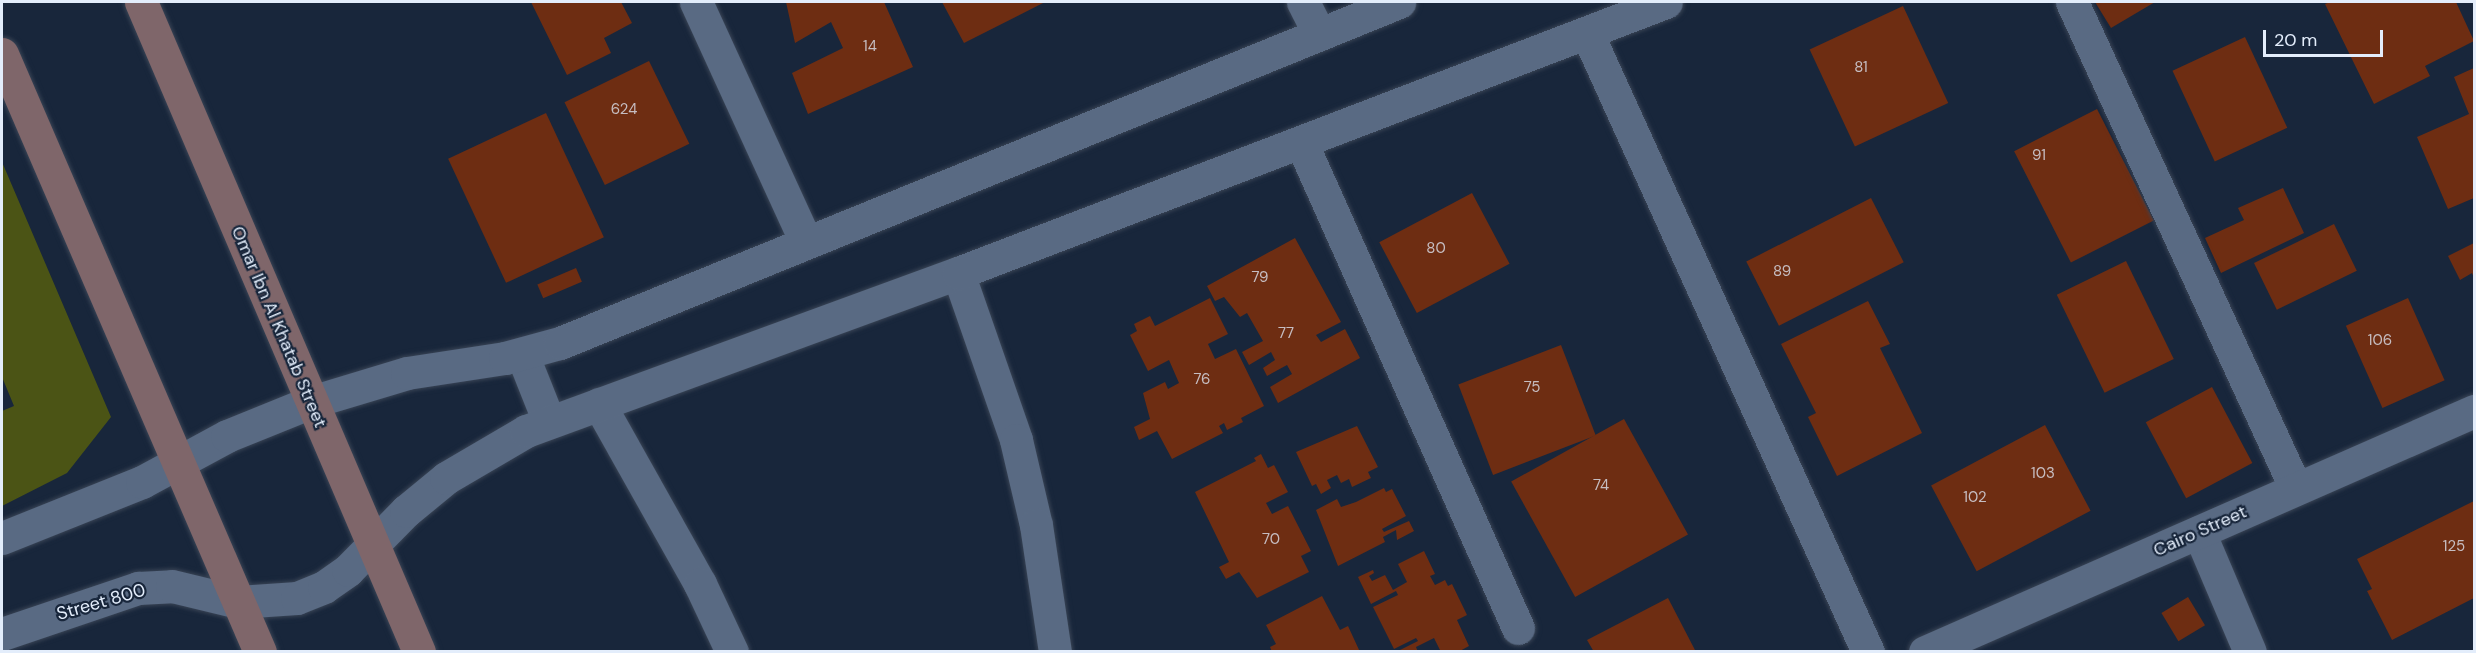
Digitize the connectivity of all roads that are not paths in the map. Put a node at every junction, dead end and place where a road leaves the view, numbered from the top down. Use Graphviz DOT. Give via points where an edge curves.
graph roads {
  1 [pos="141,2"];
  2 [pos="1303,2"];
  3 [pos="1399,2"];
  4 [pos="1666,2"];
  5 [pos="2072,2"];
  6 [pos="700,5"];
  7 [pos="1319,34"];
  8 [pos="1588,35"];
  9 [pos="2,54"];
  10 [pos="1302,144"];
  11 [pos="805,240"];
  12 [pos="958,273"];
  13 [pos="522,354"];
  14 [pos="311,402"];
  15 [pos="599,404"];
  16 [pos="2475,411"];
  17 [pos="549,422"];
  18 [pos="177,463"];
  19 [pos="2296,489"];
  20 [pos="2199,532"];
  21 [pos="2,538"];
  22 [pos="373,546"];
  23 [pos="238,602"];
  24 [pos="1518,628"];
  25 [pos="2,634"];
  26 [pos="260,651"];
  27 [pos="419,651"];
  28 [pos="732,651"];
  29 [pos="1055,651"];
  30 [pos="1868,651"];
  31 [pos="1925,651"];
  32 [pos="2250,651"];
  1 -- 14 [label="street, Omar Ibn Al Khatab Street"];
  2 -- 7 [label="street"];
  3 -- 7 [label="street"];
  4 -- 8 [label="street, Street 800"];
  5 -- 19 [label="street"];
  6 -- 11 [label="street"];
  7 -- 11 [label="street"];
  8 -- 10 [label="street, Street 800"];
  8 -- 30 [label="street"];
  9 -- 18 [label="street"];
  10 -- 12 [label="street, Street 800"];
  10 -- 24 [label="street"];
  11 -- 13 [label="street" via="560,343"];
  12 -- 15 [label="street, Street 800"];
  12 -- 29 [label="street" via="1016,440 1036,525"];
  13 -- 14 [label="street" via="407,373"];
  13 -- 17 [label="street"];
  14 -- 18 [label="street" via="227,435"];
  14 -- 22 [label="street, Omar Ibn Al Khatab Street"];
  15 -- 17 [label="street, Street 800"];
  15 -- 28 [label="street" via="700,584"];
  16 -- 19 [label="street, Cairo Street"];
  17 -- 22 [label="street, Street 800" via="491,450 446,478 406,511"];
  18 -- 21 [label="street" via="142,482"];
  18 -- 23 [label="street"];
  19 -- 20 [label="street, Cairo Street"];
  20 -- 31 [label="street, Cairo Street"];
  20 -- 32 [label="street"];
  22 -- 23 [label="street, Street 800" via="332,581 306,595 268,603"];
  22 -- 27 [label="street, Omar Ibn Al Khatab Street"];
  23 -- 25 [label="street, Street 800" via="172,586 138,588"];
  23 -- 26 [label="street"];
}
